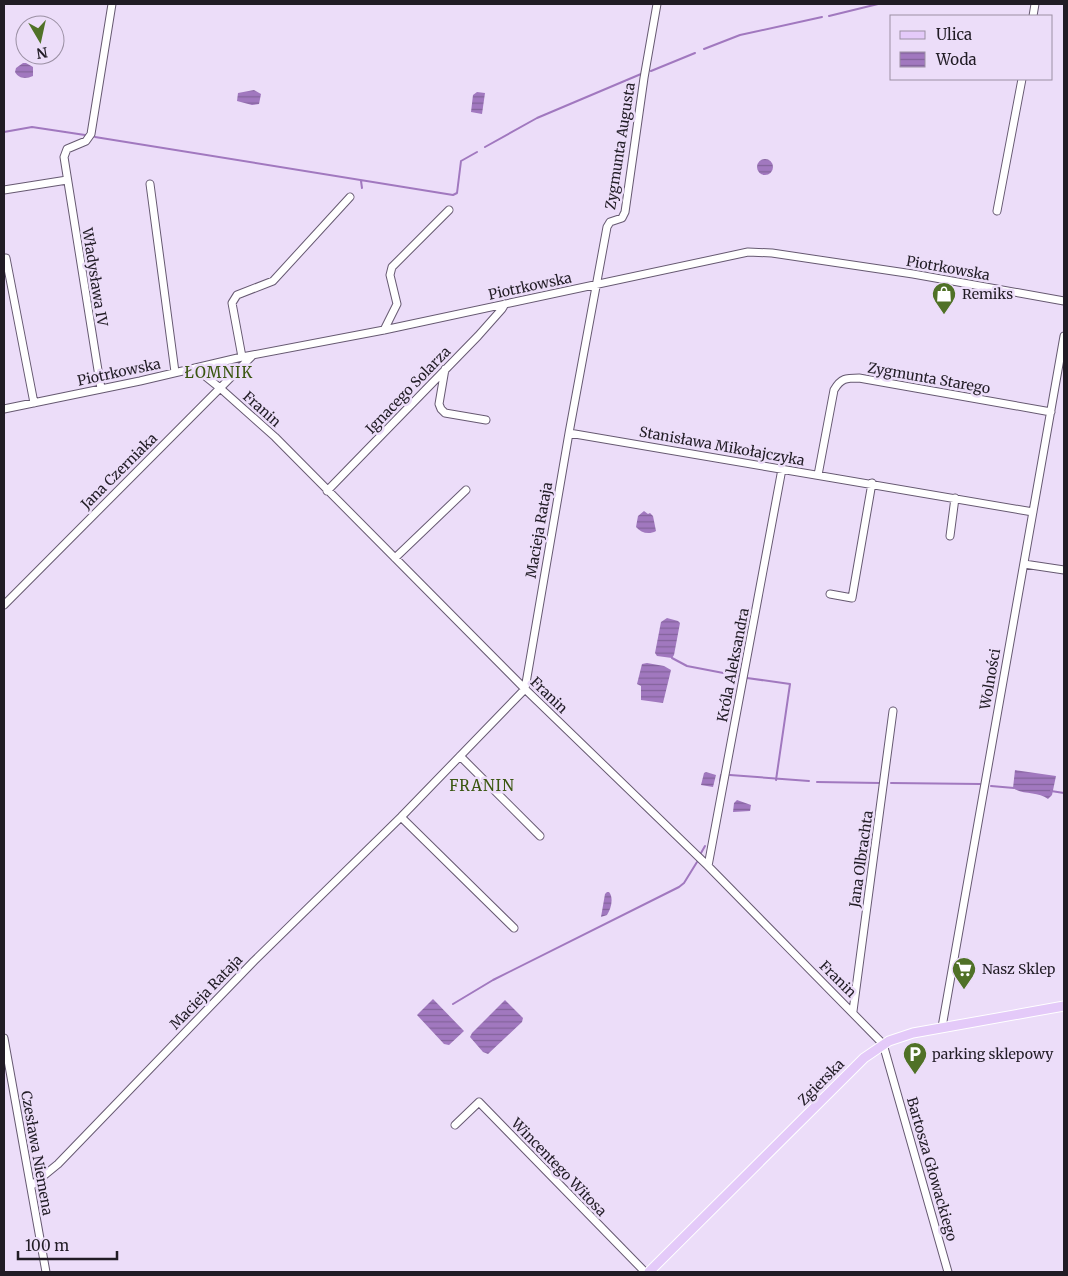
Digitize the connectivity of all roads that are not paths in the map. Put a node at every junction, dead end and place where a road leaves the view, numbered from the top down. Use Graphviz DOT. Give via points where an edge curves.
graph roads {
  1 [pos="112,4"];
  2 [pos="657,4"];
  3 [pos="1022,80"];
  4 [pos="67,180"];
  5 [pos="150,184"];
  6 [pos="4,190"];
  7 [pos="350,197"];
  8 [pos="449,210"];
  9 [pos="996,211"];
  10 [pos="6,258"];
  11 [pos="7,279"];
  12 [pos="596,284"];
  13 [pos="1064,301"];
  14 [pos="505,304"];
  15 [pos="384,330"];
  16 [pos="1064,336"];
  17 [pos="252,356"];
  18 [pos="242,357"];
  19 [pos="195,368"];
  20 [pos="445,369"];
  21 [pos="175,372"];
  22 [pos="220,388"];
  23 [pos="101,389"];
  24 [pos="34,403"];
  25 [pos="4,409"];
  26 [pos="1051,412"];
  27 [pos="486,420"];
  28 [pos="569,433"];
  29 [pos="782,468"];
  30 [pos="818,475"];
  31 [pos="872,483"];
  32 [pos="466,490"];
  33 [pos="327,491"];
  34 [pos="956,498"];
  35 [pos="1033,512"];
  36 [pos="950,536"];
  37 [pos="394,558"];
  38 [pos="1024,564"];
  39 [pos="1064,570"];
  40 [pos="830,594"];
  41 [pos="4,605"];
  42 [pos="525,688"];
  43 [pos="893,711"];
  44 [pos="460,756"];
  45 [pos="401,817"];
  46 [pos="540,836"];
  47 [pos="708,866"];
  48 [pos="514,928"];
  49 [pos="1064,1006"];
  50 [pos="853,1011"];
  51 [pos="942,1027"];
  52 [pos="4,1038"];
  53 [pos="883,1044"];
  54 [pos="455,1125"];
  55 [pos="31,1186"];
  56 [pos="46,1272"];
  57 [pos="645,1272"];
  58 [pos="649,1272"];
  59 [pos="948,1272"];
  1 -- 4 [label="street, Władysława IV" via="91,134 86,141 67,149 64,157"];
  2 -- 12 [label="street, Zygmunta Augusta" via="625,212 622,218 610,222 607,227"];
  3 -- 9 [label="street"];
  4 -- 6 [label="street"];
  4 -- 23 [label="street, Władysława IV"];
  5 -- 21 [label="street"];
  7 -- 18 [label="street" via="273,281 233,299"];
  8 -- 15 [label="street" via="392,267 390,274 397,304"];
  10 -- 11 [label="street"];
  11 -- 24 [label="street"];
  12 -- 13 [label="street, Piotrkowska" via="755,252 920,275"];
  12 -- 14 [label="street, Piotrkowska"];
  12 -- 28 [label="street, Macieja Rataja"];
  14 -- 15 [label="street, Piotrkowska"];
  14 -- 20 [label="street, Ignacego Solarza"];
  15 -- 17 [label="street, Piotrkowska"];
  16 -- 26 [label="street, Wolności"];
  17 -- 18 [label="street, Piotrkowska"];
  17 -- 22 [label="street, Jana Czerniaka"];
  18 -- 19 [label="street, Piotrkowska"];
  19 -- 21 [label="street, Piotrkowska"];
  19 -- 22 [label="street, Franin"];
  20 -- 27 [label="street" via="441,409 445,413"];
  20 -- 33 [label="street, Ignacego Solarza"];
  21 -- 23 [label="street, Piotrkowska"];
  22 -- 33 [label="street, Franin"];
  22 -- 41 [label="street, Jana Czerniaka"];
  23 -- 24 [label="street, Piotrkowska"];
  24 -- 25 [label="street, Piotrkowska"];
  26 -- 30 [label="street, Zygmunta Starego" via="846,378 838,382 834,390"];
  26 -- 35 [label="street, Wolności"];
  28 -- 29 [label="street, Stanisława Mikołajczyka"];
  28 -- 42 [label="street, Macieja Rataja"];
  29 -- 30 [label="street, Stanisława Mikołajczyka"];
  29 -- 47 [label="street, Króla Aleksandra"];
  30 -- 31 [label="street, Stanisława Mikołajczyka"];
  31 -- 34 [label="street, Stanisława Mikołajczyka"];
  31 -- 40 [label="street" via="852,598"];
  32 -- 37 [label="street"];
  33 -- 37 [label="street, Franin"];
  34 -- 35 [label="street, Stanisława Mikołajczyka"];
  34 -- 36 [label="street"];
  35 -- 38 [label="street, Wolności"];
  37 -- 42 [label="street, Franin"];
  38 -- 39 [label="street"];
  38 -- 51 [label="street, Wolności"];
  42 -- 44 [label="street, Macieja Rataja"];
  42 -- 47 [label="street, Franin"];
  43 -- 50 [label="street, Jana Olbrachta"];
  44 -- 45 [label="street, Macieja Rataja"];
  44 -- 46 [label="street"];
  45 -- 48 [label="street"];
  45 -- 55 [label="street, Macieja Rataja" via="254,961 58,1164"];
  47 -- 50 [label="street, Franin"];
  49 -- 51 [label="main road, Zgierska"];
  50 -- 53 [label="street, Franin"];
  51 -- 53 [label="main road, Zgierska" via="901,1036"];
  52 -- 55 [label="street, Czesława Niemena"];
  53 -- 58 [label="main road, Zgierska"];
  53 -- 59 [label="street, Bartosza Głowackiego"];
  54 -- 57 [label="street, Wincentego Witosa" via="479,1102"];
  55 -- 56 [label="street, Czesława Niemena"];
}
